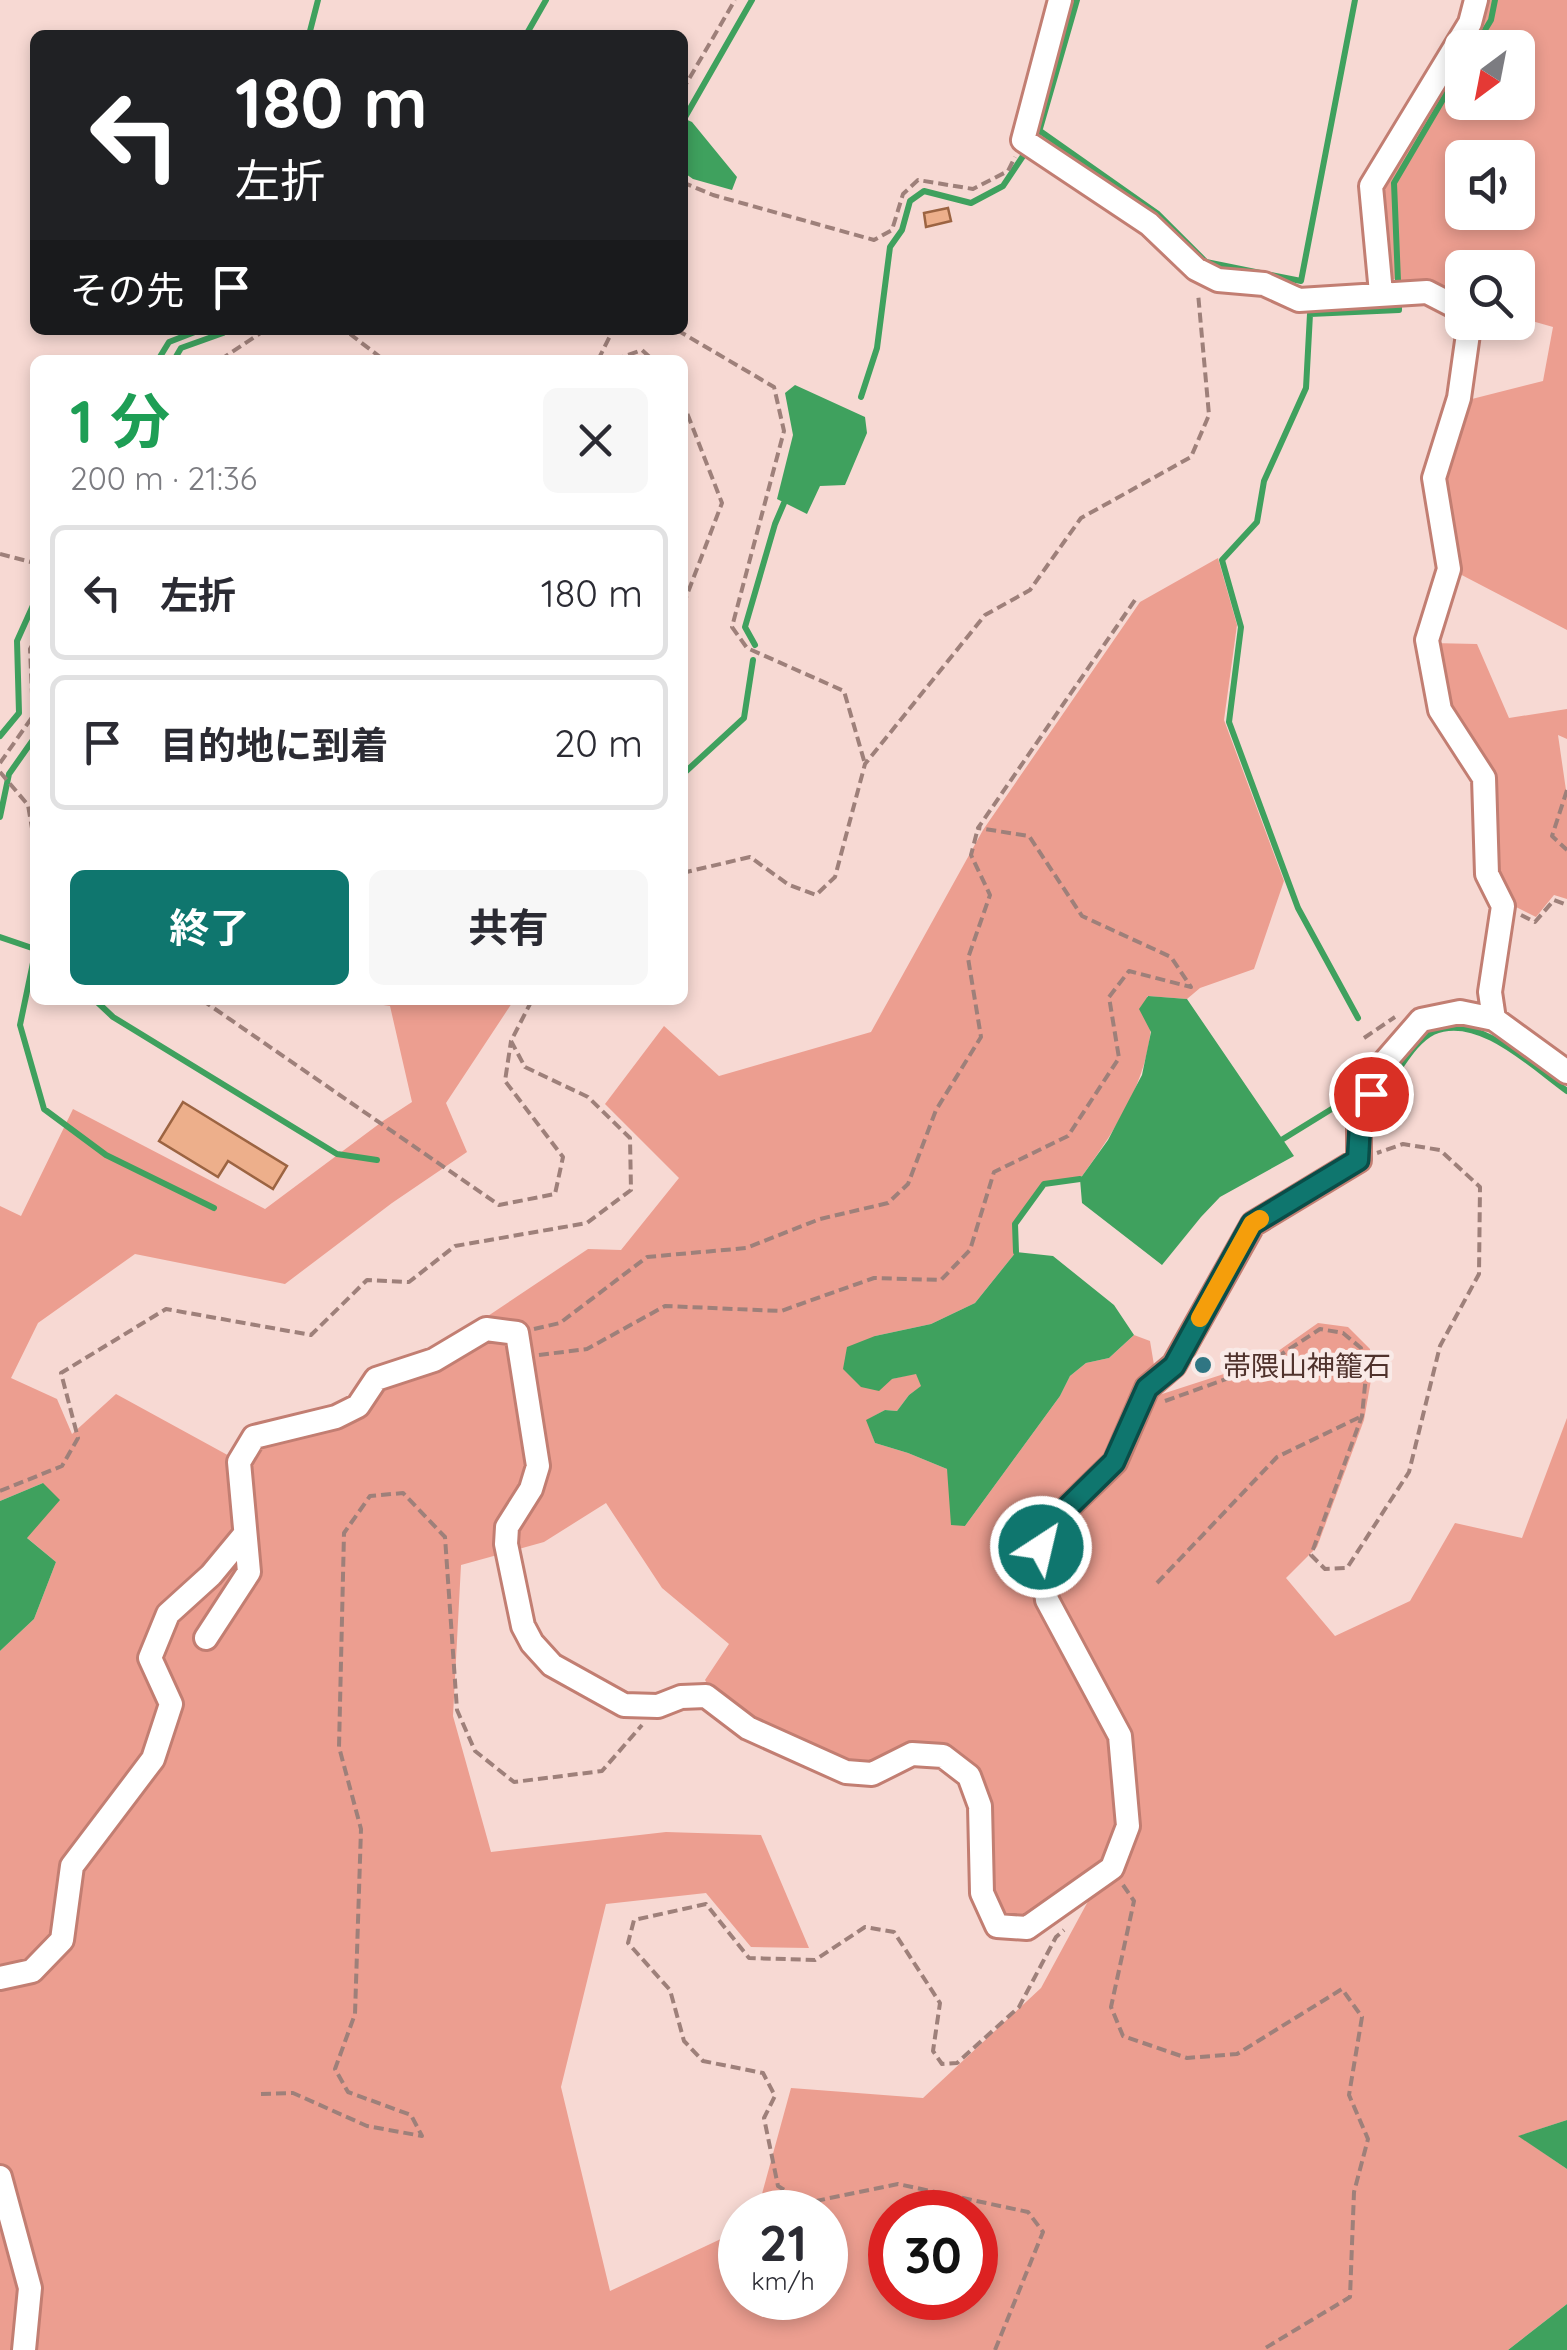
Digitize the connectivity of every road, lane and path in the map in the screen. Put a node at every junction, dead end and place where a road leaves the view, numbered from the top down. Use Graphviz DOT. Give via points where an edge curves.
graph roads {
  1 [pos="735,0"];
  2 [pos="1060,0"];
  3 [pos="1476,0"];
  4 [pos="688,81"];
  5 [pos="1030,144"];
  6 [pos="688,184"];
  7 [pos="1196,270"];
  8 [pos="1382,294"];
  9 [pos="1445,301"];
  10 [pos="258,335"];
  11 [pos="351,335"];
  12 [pos="686,335"];
  13 [pos="1467,340"];
  14 [pos="228,355"];
  15 [pos="377,355"];
  16 [pos="688,415"];
  17 [pos="0,554"];
  18 [pos="30,561"];
  19 [pos="688,592"];
  20 [pos="1135,600"];
  21 [pos="30,720"];
  22 [pos="0,762"];
  23 [pos="865,764"];
  24 [pos="0,772"];
  25 [pos="1567,790"];
  26 [pos="30,817"];
  27 [pos="978,828"];
  28 [pos="1567,850"];
  29 [pos="688,872"];
  30 [pos="1567,905"];
  31 [pos="1503,906"];
  32 [pos="209,1005"];
  33 [pos="529,1005"];
  34 [pos="1494,1019"];
  35 [pos="511,1041"];
  36 [pos="1567,1072"];
  37 [pos="1358,1160"];
  38 [pos="516,1333"];
  39 [pos="520,1357"];
  40 [pos="1137,1411"];
  41 [pos="1362,1416"];
  42 [pos="0,1492"];
  43 [pos="245,1534"];
  44 [pos="1156,1582"];
  45 [pos="206,1638"];
  46 [pos="658,1706"];
  47 [pos="1112,1868"];
  48 [pos="1068,1926"];
  49 [pos="0,1978"];
  50 [pos="261,2094"];
  51 [pos="0,2177"];
  52 [pos="24,2350"];
  53 [pos="996,2350"];
  54 [pos="1262,2350"];
  1 -- 4 [label="path"];
  2 -- 5 [label="street"];
  3 -- 8 [label="street" via="1470,23 1371,186"];
  5 -- 6 [label="path" via="1008,170 973,189 918,180 903,194 892,230 874,240"];
  5 -- 7 [label="street" via="1149,224"];
  7 -- 8 [label="street" via="1218,280 1264,284 1299,300"];
  7 -- 23 [label="path" via="1209,416 1191,457 1082,518 1030,590 985,615"];
  8 -- 9 [label="street" via="1427,292"];
  10 -- 14 [label="path"];
  11 -- 15 [label="path"];
  12 -- 23 [label="path" via="774,386 784,430 732,627 747,648 844,691"];
  13 -- 31 [label="street" via="1459,398 1434,478 1449,569 1427,640 1440,710 1484,778 1487,874"];
  16 -- 19 [label="path" via="722,503"];
  17 -- 18 [label="path"];
  20 -- 27 [label="path"];
  21 -- 22 [label="path"];
  23 -- 29 [label="path" via="835,877 816,895 789,885 750,856"];
  24 -- 26 [label="path"];
  25 -- 28 [label="path" via="1552,836"];
  27 -- 38 [label="path" via="971,855 990,896 968,958 981,1037 936,1110 908,1184 888,1203 820,1219 746,1248 647,1257 560,1323"];
  27 -- 39 [label="path" via="1029,836 1082,916 1171,958 1191,987 1129,972 1108,996 1119,1058 1068,1136 994,1172 970,1250 941,1280 874,1278 782,1311 664,1306 587,1349"];
  30 -- 31 [label="path" via="1554,900 1535,922"];
  31 -- 34 [label="street" via="1490,992"];
  32 -- 35 [label="path" via="499,1205 555,1194 563,1157 505,1081"];
  33 -- 35 [label="path"];
  34 -- 36 [label="street"];
  34 -- 37 [label="street" via="1460,1012 1421,1020 1382,1065 1360,1124"];
  35 -- 42 [label="path" via="526,1067 588,1097 630,1138 631,1190 587,1223 454,1246 409,1282 367,1280 312,1335 166,1309 61,1373 78,1438 62,1466"];
  37 -- 40 [label="street" via="1252,1224 1174,1366 1147,1388"];
  37 -- 41 [label="path" via="1404,1144 1440,1150 1480,1186 1479,1274 1440,1346 1409,1472 1347,1568 1325,1568 1312,1555"];
  38 -- 39 [label="street"];
  38 -- 43 [label="street" via="486,1328 434,1360 376,1379 358,1406 336,1417 254,1437 239,1462"];
  39 -- 46 [label="street" via="538,1466 506,1544 522,1626 552,1665 624,1705"];
  40 -- 41 [label="path" via="1265,1366 1320,1329 1344,1332 1361,1348"];
  40 -- 47 [label="street" via="1114,1462 1058,1517 1041,1547 1046,1600 1120,1736 1128,1826"];
  41 -- 44 [label="path" via="1278,1457"];
  43 -- 45 [label="street" via="249,1572"];
  43 -- 49 [label="street" via="168,1614 150,1658 171,1704 153,1759 72,1866 62,1940 32,1971"];
  46 -- 47 [label="street" via="706,1696 748,1728 846,1772 872,1774 912,1754 943,1756 970,1776 980,1806 982,1893 997,1926 1027,1928"];
  46 -- 50 [label="path" via="602,1772 514,1782 476,1752 458,1710 445,1536 402,1493 370,1496 344,1532 339,1747 361,1829 355,2014 335,2069 348,2092 412,2115 422,2136 367,2126 292,2093"];
  47 -- 54 [label="path" via="1134,1901 1110,2006 1123,2036 1187,2058 1237,2054 1342,1989 1362,2017 1349,2094 1368,2138 1354,2192 1350,2296"];
  48 -- 53 [label="path" via="1020,2007 956,2063 942,2064 933,2051 940,2003 894,1932 865,1927 815,1960 749,1958 706,1904 634,1920 628,1943 670,1990 684,2040 703,2061 764,2074 775,2096 764,2118 778,2186 806,2203 898,2184 1028,2212 1042,2232"];
  51 -- 52 [label="street" via="30,2288"];
}
